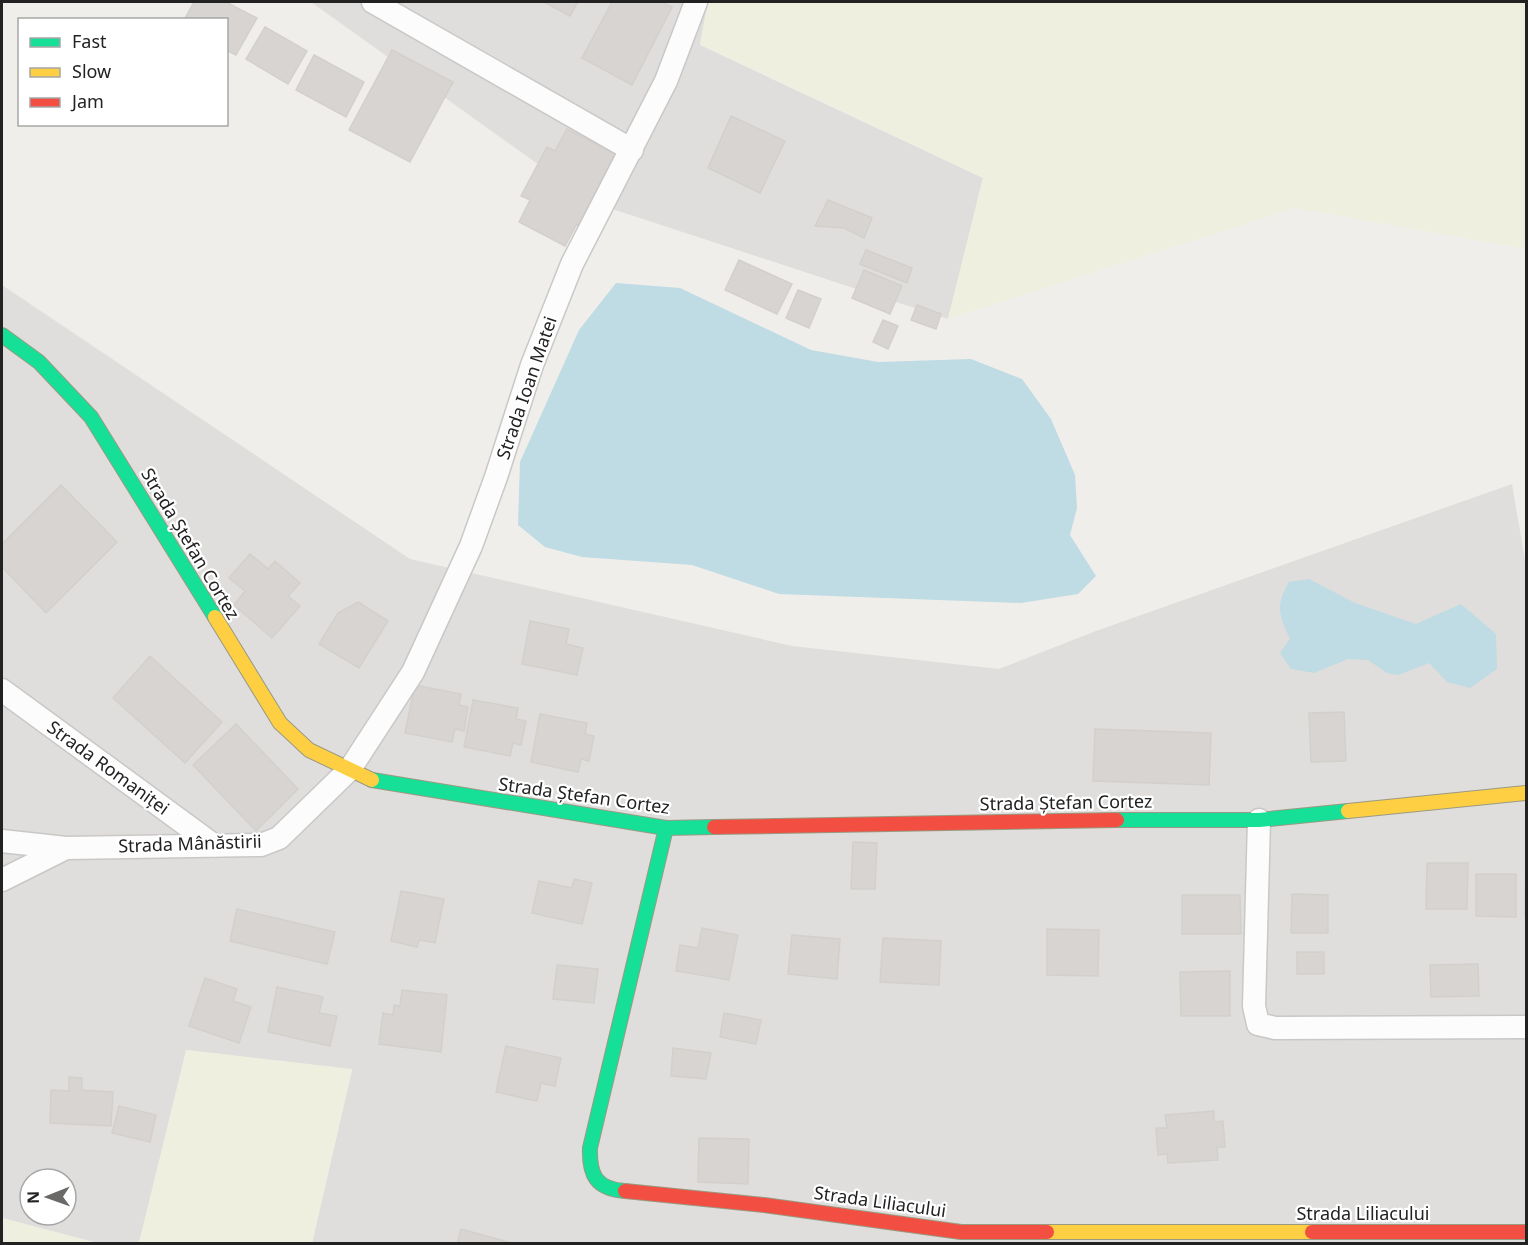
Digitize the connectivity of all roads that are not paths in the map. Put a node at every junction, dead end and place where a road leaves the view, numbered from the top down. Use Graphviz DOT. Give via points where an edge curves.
graph roads {
  1 [pos="373,2"];
  2 [pos="696,2"];
  3 [pos="632,150"];
  4 [pos="2,335"];
  5 [pos="2,690"];
  6 [pos="350,769"];
  7 [pos="1527,793"];
  8 [pos="1259,820"];
  9 [pos="666,828"];
  10 [pos="2,841"];
  11 [pos="215,846"];
  12 [pos="66,848"];
  13 [pos="2,880"];
  14 [pos="1527,1027"];
  15 [pos="1527,1232"];
  1 -- 3 [label="street"];
  2 -- 3 [label="street, Strada Ioan Matei" via="666,81"];
  3 -- 6 [label="street, Strada Ioan Matei" via="572,264 532,365 466,556 413,672"];
  4 -- 6 [label="street, Strada Ștefan Cortez" via="39,362 91,417 280,723 309,750"];
  5 -- 11 [label="street, Strada Romaniței"];
  6 -- 9 [label="street, Strada Ștefan Cortez" via="389,784"];
  6 -- 11 [label="street, Strada Mânăstirii" via="279,838 261,845"];
  7 -- 8 [label="street, Strada Ștefan Cortez"];
  8 -- 9 [label="street, Strada Ștefan Cortez"];
  8 -- 14 [label="street" via="1254,1006 1257,1024 1275,1028"];
  9 -- 15 [label="street, Strada Liliacului" via="590,1149 594,1179 611,1190 764,1205 961,1232"];
  10 -- 12 [label="street, Strada Mânăstirii"];
  11 -- 12 [label="street, Strada Mânăstirii"];
  12 -- 13 [label="street"];
}
